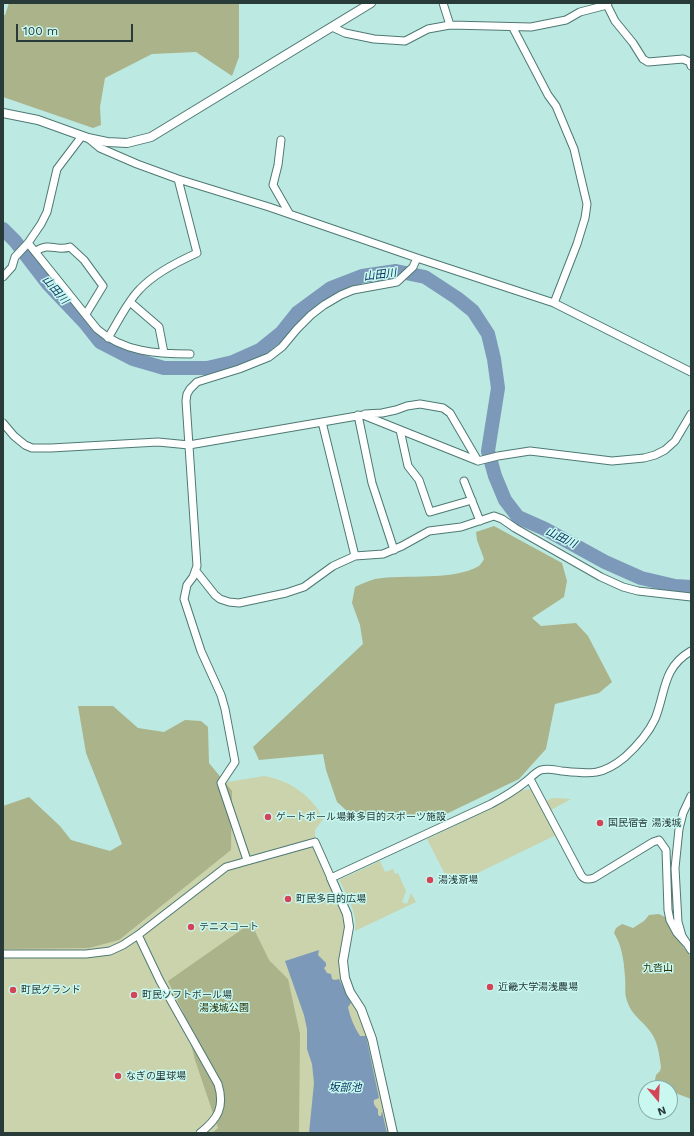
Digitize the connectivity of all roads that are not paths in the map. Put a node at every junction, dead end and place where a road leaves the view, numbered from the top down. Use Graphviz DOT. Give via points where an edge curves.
graph roads {
  1 [pos="371,3"];
  2 [pos="443,3"];
  3 [pos="608,4"];
  4 [pos="450,25"];
  5 [pos="332,27"];
  6 [pos="513,28"];
  7 [pos="691,66"];
  8 [pos="3,113"];
  9 [pos="85,137"];
  10 [pos="281,140"];
  11 [pos="178,179"];
  12 [pos="289,213"];
  13 [pos="27,243"];
  14 [pos="35,252"];
  15 [pos="417,258"];
  16 [pos="3,277"];
  17 [pos="130,302"];
  18 [pos="554,303"];
  19 [pos="86,314"];
  20 [pos="108,338"];
  21 [pos="164,353"];
  22 [pos="190,354"];
  23 [pos="691,372"];
  24 [pos="691,414"];
  25 [pos="360,415"];
  26 [pos="322,422"];
  27 [pos="3,423"];
  28 [pos="400,430"];
  29 [pos="188,445"];
  30 [pos="479,461"];
  31 [pos="464,481"];
  32 [pos="472,500"];
  33 [pos="480,521"];
  34 [pos="394,550"];
  35 [pos="355,556"];
  36 [pos="196,571"];
  37 [pos="691,597"];
  38 [pos="691,651"];
  39 [pos="530,779"];
  40 [pos="691,796"];
  41 [pos="247,860"];
  42 [pos="331,878"];
  43 [pos="138,935"];
  44 [pos="686,943"];
  45 [pos="691,950"];
  46 [pos="3,954"];
  47 [pos="200,1133"];
  48 [pos="393,1133"];
  1 -- 5 [label="street"];
  2 -- 4 [label="street"];
  3 -- 6 [label="street" via="580,12 566,20"];
  3 -- 7 [label="street" via="615,21 643,59 648,62 683,59 690,62"];
  4 -- 5 [label="street" via="428,29 405,41 374,39 345,33"];
  4 -- 6 [label="street"];
  5 -- 9 [label="street" via="151,137 117,143"];
  6 -- 18 [label="street" via="560,113 574,149 587,204 577,244"];
  8 -- 9 [label="street" via="38,120"];
  9 -- 11 [label="street" via="100,148"];
  9 -- 13 [label="street" via="57,169 47,212"];
  10 -- 12 [label="street" via="273,185"];
  11 -- 12 [label="street"];
  11 -- 17 [label="street" via="197,253 150,280"];
  12 -- 15 [label="street"];
  13 -- 14 [label="street"];
  13 -- 16 [label="street"];
  14 -- 19 [label="street"];
  14 -- 19 [label="street" via="46,246 62,249 70,247 84,260 103,286"];
  15 -- 18 [label="street"];
  15 -- 29 [label="street" via="413,267 396,282 353,290 324,306 311,315 282,347 269,357 193,385 186,401"];
  17 -- 20 [label="street"];
  17 -- 21 [label="street" via="159,327"];
  18 -- 23 [label="street"];
  19 -- 20 [label="street" via="97,329"];
  20 -- 21 [label="street" via="127,347"];
  21 -- 22 [label="street"];
  24 -- 30 [label="street" via="670,447 661,453 644,458 612,461 530,451"];
  25 -- 26 [label="street"];
  25 -- 28 [label="street"];
  25 -- 30 [label="street" via="415,405 443,408 450,413"];
  25 -- 34 [label="street" via="372,483"];
  26 -- 29 [label="street"];
  26 -- 35 [label="street"];
  27 -- 29 [label="street" via="14,436 32,448 158,442"];
  28 -- 30 [label="street"];
  28 -- 32 [label="street" via="408,466 418,480 430,512"];
  29 -- 36 [label="street"];
  31 -- 32 [label="street"];
  32 -- 33 [label="street"];
  33 -- 34 [label="street" via="461,527 429,531"];
  33 -- 37 [label="street" via="494,516 623,587"];
  34 -- 35 [label="street" via="383,554"];
  35 -- 36 [label="street" via="329,569 304,587 239,603 220,599"];
  36 -- 41 [label="street" via="187,585 184,599 201,651 225,709 235,762 221,783"];
  38 -- 39 [label="street" via="671,670 651,726 624,757 599,772 586,774 545,769 537,771"];
  39 -- 42 [label="street" via="491,804"];
  39 -- 44 [label="street" via="581,875 588,880 653,842 661,842 666,850 670,920"];
  40 -- 44 [label="street" via="679,829 676,857 676,912"];
  41 -- 42 [label="street" via="315,842"];
  41 -- 43 [label="street" via="221,870"];
  42 -- 48 [label="street" via="347,914 349,927 342,961 345,978 361,1009 372,1039"];
  43 -- 46 [label="street" via="123,945 102,953"];
  43 -- 47 [label="street" via="160,981 221,1092 217,1117"];
  44 -- 45 [label="street"];
}
